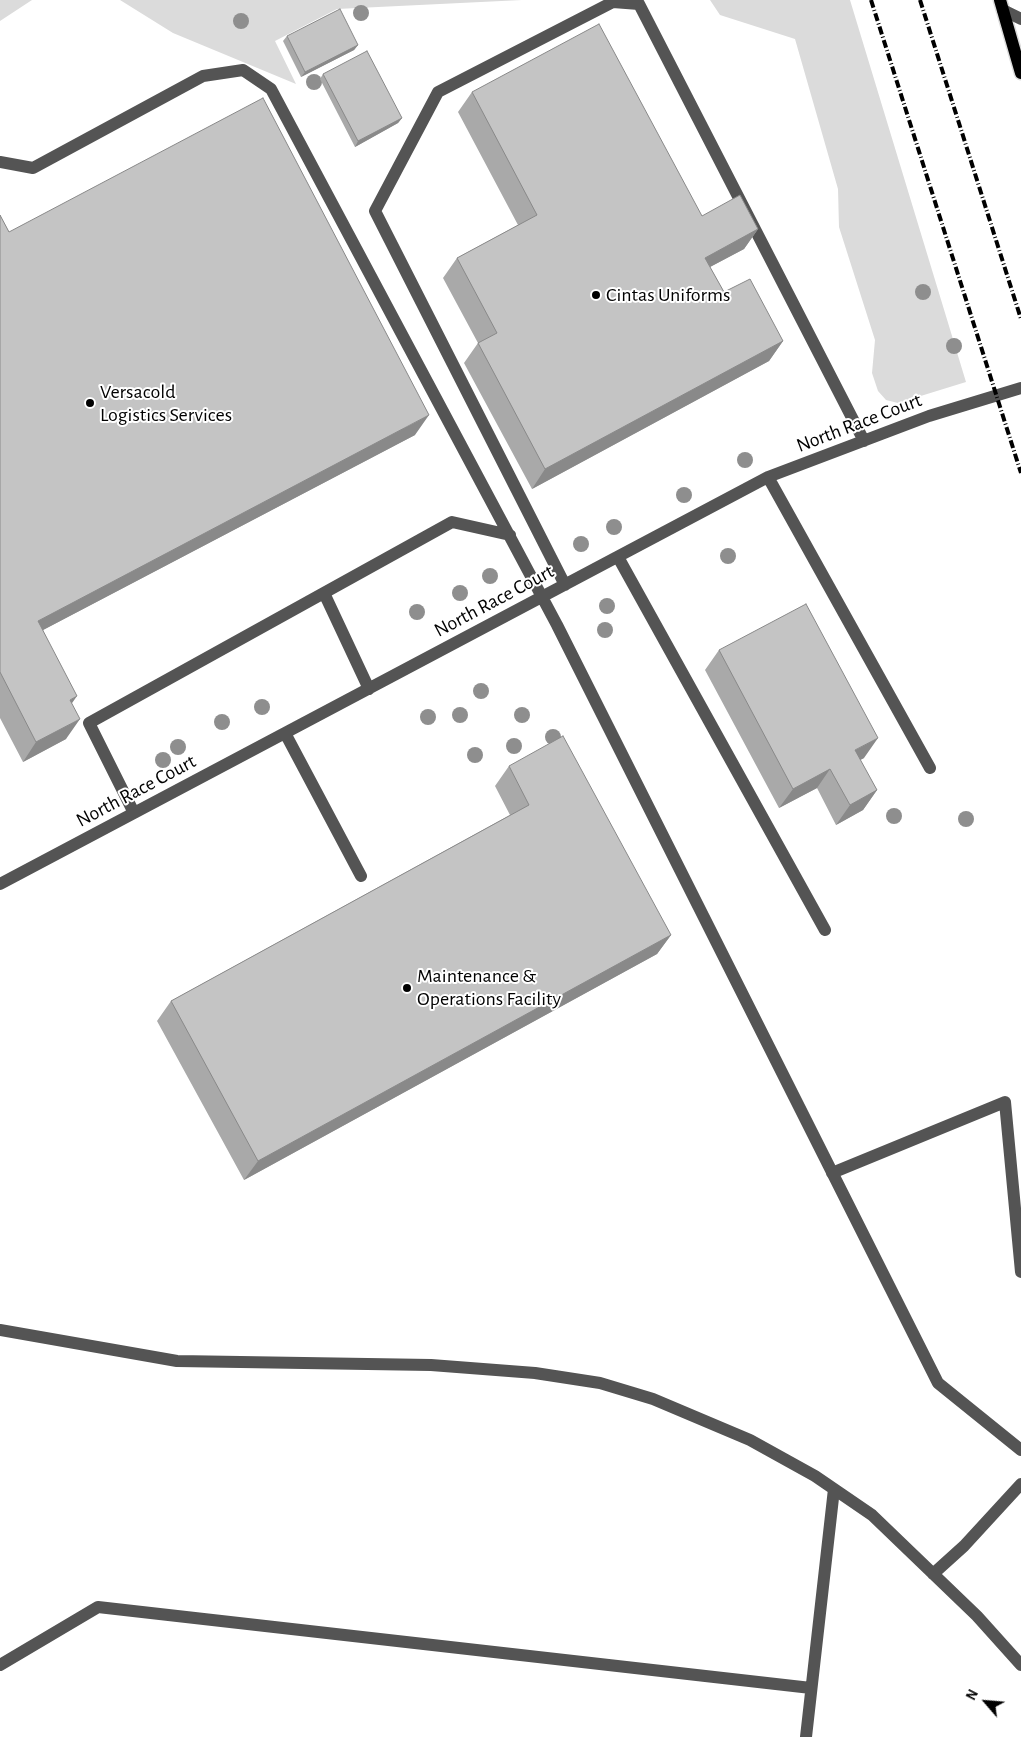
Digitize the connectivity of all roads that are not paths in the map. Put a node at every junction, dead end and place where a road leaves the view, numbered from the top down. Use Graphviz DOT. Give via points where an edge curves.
graph roads {
  1 [pos="1001,5"];
  2 [pos="1021,19"];
  3 [pos="1021,72"];
  4 [pos="0,162"];
  5 [pos="1021,388"];
  6 [pos="864,441"];
  7 [pos="768,477"];
  8 [pos="510,535"];
  9 [pos="618,557"];
  10 [pos="564,585"];
  11 [pos="324,593"];
  12 [pos="542,597"];
  13 [pos="369,689"];
  14 [pos="285,733"];
  15 [pos="930,768"];
  16 [pos="134,813"];
  17 [pos="361,876"];
  18 [pos="0,882"];
  19 [pos="825,930"];
  20 [pos="832,1172"];
  21 [pos="1021,1272"];
  22 [pos="0,1330"];
  23 [pos="1021,1450"];
  24 [pos="1021,1484"];
  25 [pos="834,1489"];
  26 [pos="933,1574"];
  27 [pos="0,1665"];
  28 [pos="1021,1665"];
  29 [pos="811,1688"];
  30 [pos="806,1737"];
  1 -- 2 [label="street"];
  1 -- 3 [label="main road"];
  4 -- 8 [label="street" via="33,168 203,76 243,70 271,89"];
  5 -- 6 [label="street, North Race Court" via="929,416"];
  6 -- 7 [label="street, North Race Court"];
  6 -- 10 [label="street" via="639,4 613,2 438,92 374,211"];
  7 -- 9 [label="street, North Race Court"];
  7 -- 15 [label="street"];
  8 -- 11 [label="street" via="452,522"];
  8 -- 12 [label="street"];
  9 -- 10 [label="street, North Race Court"];
  9 -- 19 [label="street"];
  10 -- 12 [label="street, North Race Court"];
  11 -- 13 [label="street"];
  11 -- 16 [label="street" via="89,722"];
  12 -- 13 [label="street, North Race Court"];
  12 -- 20 [label="street"];
  13 -- 14 [label="street, North Race Court"];
  14 -- 16 [label="street, North Race Court"];
  14 -- 17 [label="street"];
  16 -- 18 [label="street, North Race Court"];
  20 -- 21 [label="street" via="1005,1102"];
  20 -- 23 [label="street" via="938,1383"];
  22 -- 25 [label="street" via="176,1361 431,1365 535,1373 600,1383 653,1399 742,1436"];
  24 -- 26 [label="street" via="964,1546"];
  25 -- 26 [label="street" via="872,1515"];
  25 -- 29 [label="street"];
  26 -- 28 [label="street"];
  27 -- 29 [label="street" via="98,1606"];
  29 -- 30 [label="street"];
}
